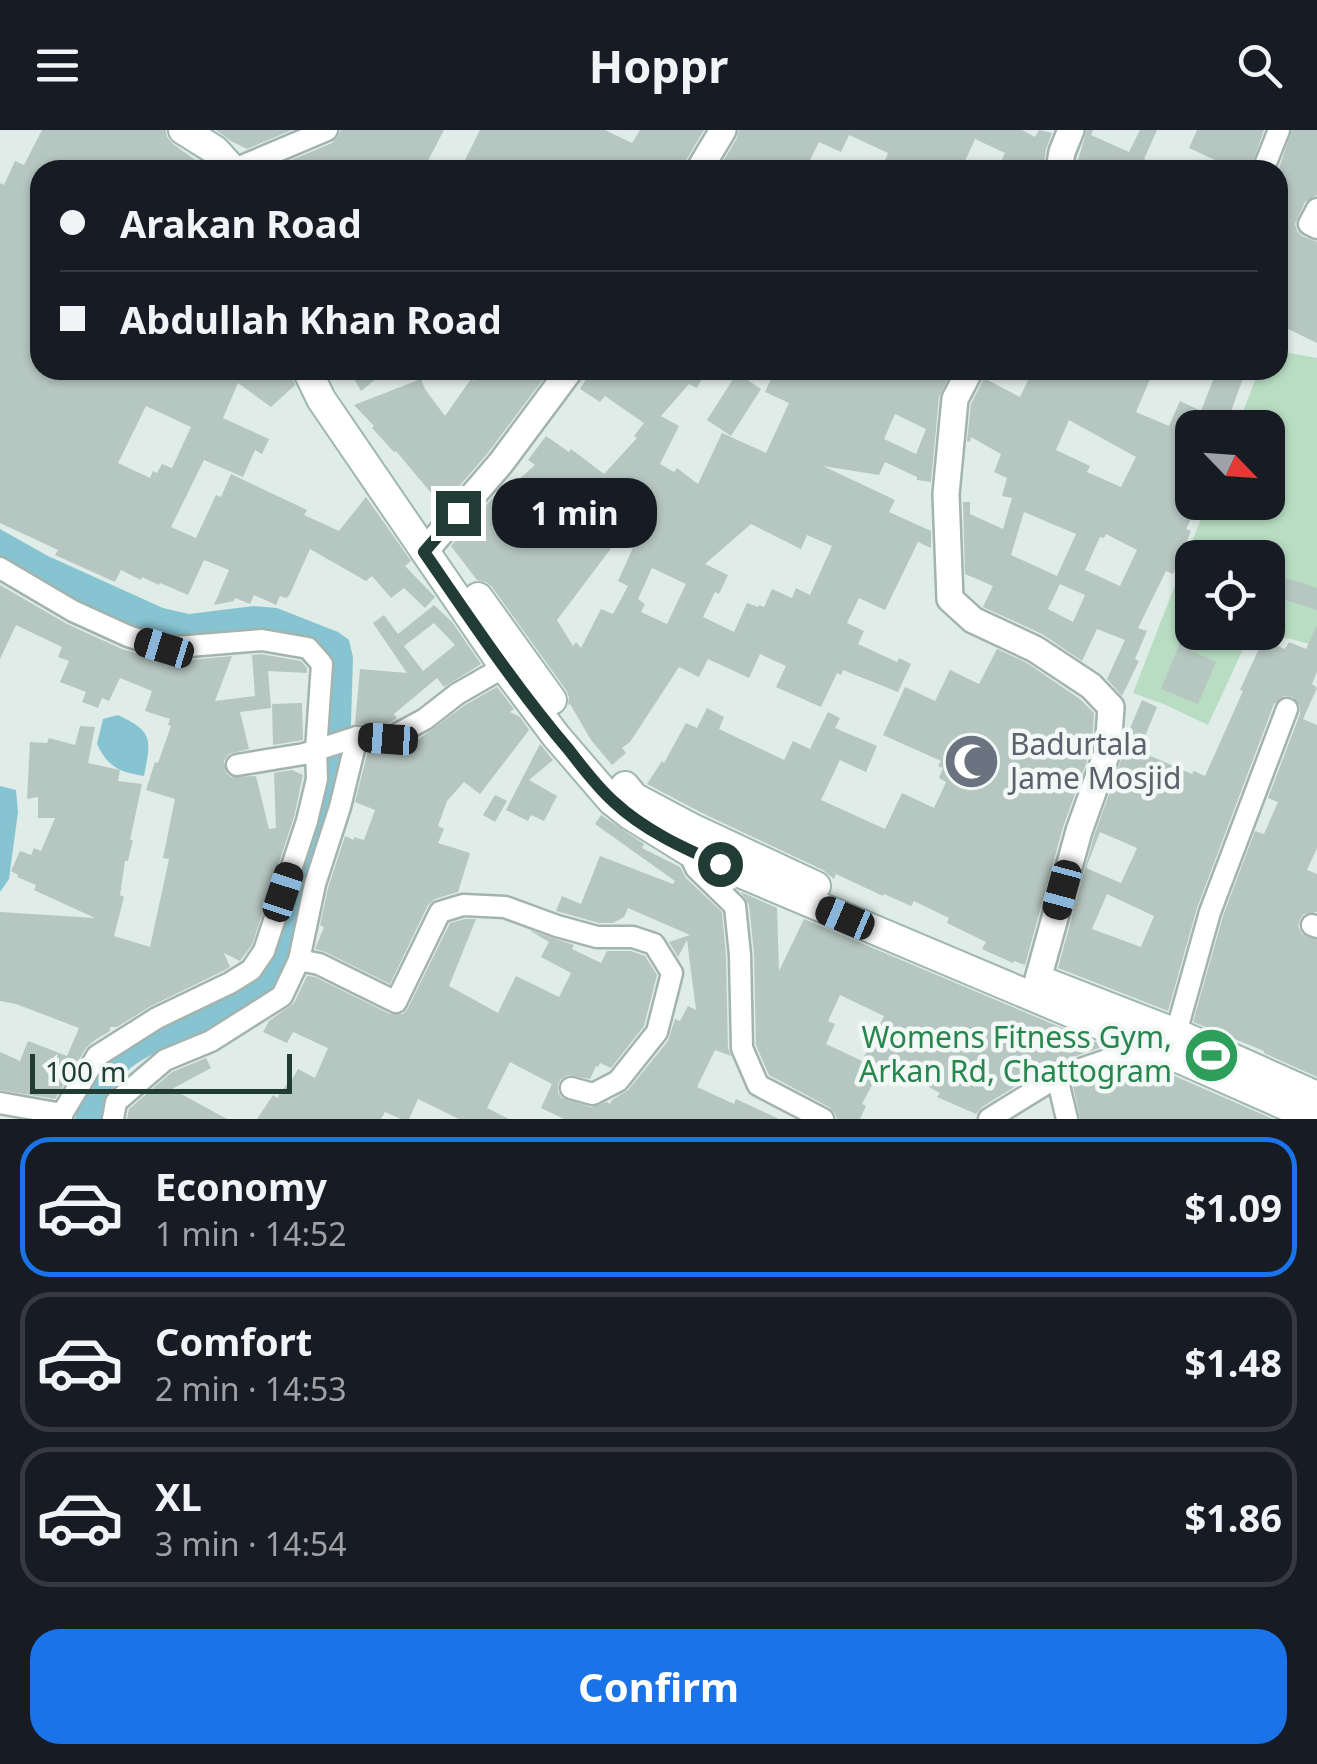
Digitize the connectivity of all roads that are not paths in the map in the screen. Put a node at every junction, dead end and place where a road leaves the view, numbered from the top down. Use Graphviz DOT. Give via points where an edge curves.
graph roads {
  1 [pos="183,130"];
  2 [pos="196,130"];
  3 [pos="327,130"];
  4 [pos="723,130"];
  5 [pos="1072,130"];
  6 [pos="1278,130"];
  7 [pos="228,160"];
  8 [pos="232,160"];
  9 [pos="260,160"];
  10 [pos="706,160"];
  11 [pos="1060,160"];
  12 [pos="1268,160"];
  13 [pos="1317,209"];
  14 [pos="1317,228"];
  15 [pos="311,380"];
  16 [pos="325,380"];
  17 [pos="563,380"];
  18 [pos="965,380"];
  19 [pos="430,545"];
  20 [pos="0,568"];
  21 [pos="504,668"];
  22 [pos="1287,708"];
  23 [pos="356,737"];
  24 [pos="318,749"];
  25 [pos="238,764"];
  26 [pos="688,850"];
  27 [pos="300,960"];
  28 [pos="1038,979"];
  29 [pos="1176,1033"];
  30 [pos="1185,1061"];
  31 [pos="1058,1077"];
  32 [pos="571,1088"];
  33 [pos="1317,1096"];
  34 [pos="0,1102"];
  35 [pos="62,1117"];
  36 [pos="113,1119"];
  37 [pos="822,1119"];
  38 [pos="989,1119"];
  39 [pos="1067,1119"];
  40 [pos="1316,1119"];
  1 -- 7 [label="main road"];
  2 -- 8 [label="main road"];
  3 -- 9 [label="street"];
  4 -- 10 [label="street"];
  5 -- 11 [label="street"];
  6 -- 12 [label="street"];
  13 -- 14 [label="street" via="1309,224"];
  15 -- 19 [label="main road"];
  16 -- 19 [label="main road"];
  17 -- 19 [label="street"];
  18 -- 28 [label="street" via="956,399 946,494 950,599 972,620 1035,649 1091,686 1111,707 1108,750"];
  19 -- 21 [label="main road"];
  19 -- 28 [label="main road" via="634,798 810,884"];
  20 -- 24 [label="street" via="72,612 164,648 262,640 308,648 322,664"];
  21 -- 23 [label="street" via="388,739"];
  21 -- 26 [label="main road" via="612,801"];
  22 -- 29 [label="street" via="1210,912"];
  23 -- 24 [label="street"];
  23 -- 27 [label="street"];
  24 -- 25 [label="street"];
  24 -- 35 [label="street" via="307,821 256,966 96,1056"];
  26 -- 30 [label="main road"];
  26 -- 37 [label="street" via="696,868 735,906 742,1048 758,1085"];
  27 -- 32 [label="street" via="396,1002 440,912 463,905 504,907 597,937 654,944 672,974 657,1032 618,1080 593,1094"];
  27 -- 36 [label="street" via="282,996 211,1042 165,1060 116,1102"];
  28 -- 29 [label="main road"];
  29 -- 33 [label="main road"];
  30 -- 31 [label="street" via="1113,1058"];
  30 -- 40 [label="main road"];
  31 -- 38 [label="street"];
  31 -- 39 [label="street"];
  34 -- 35 [label="street"];
}
